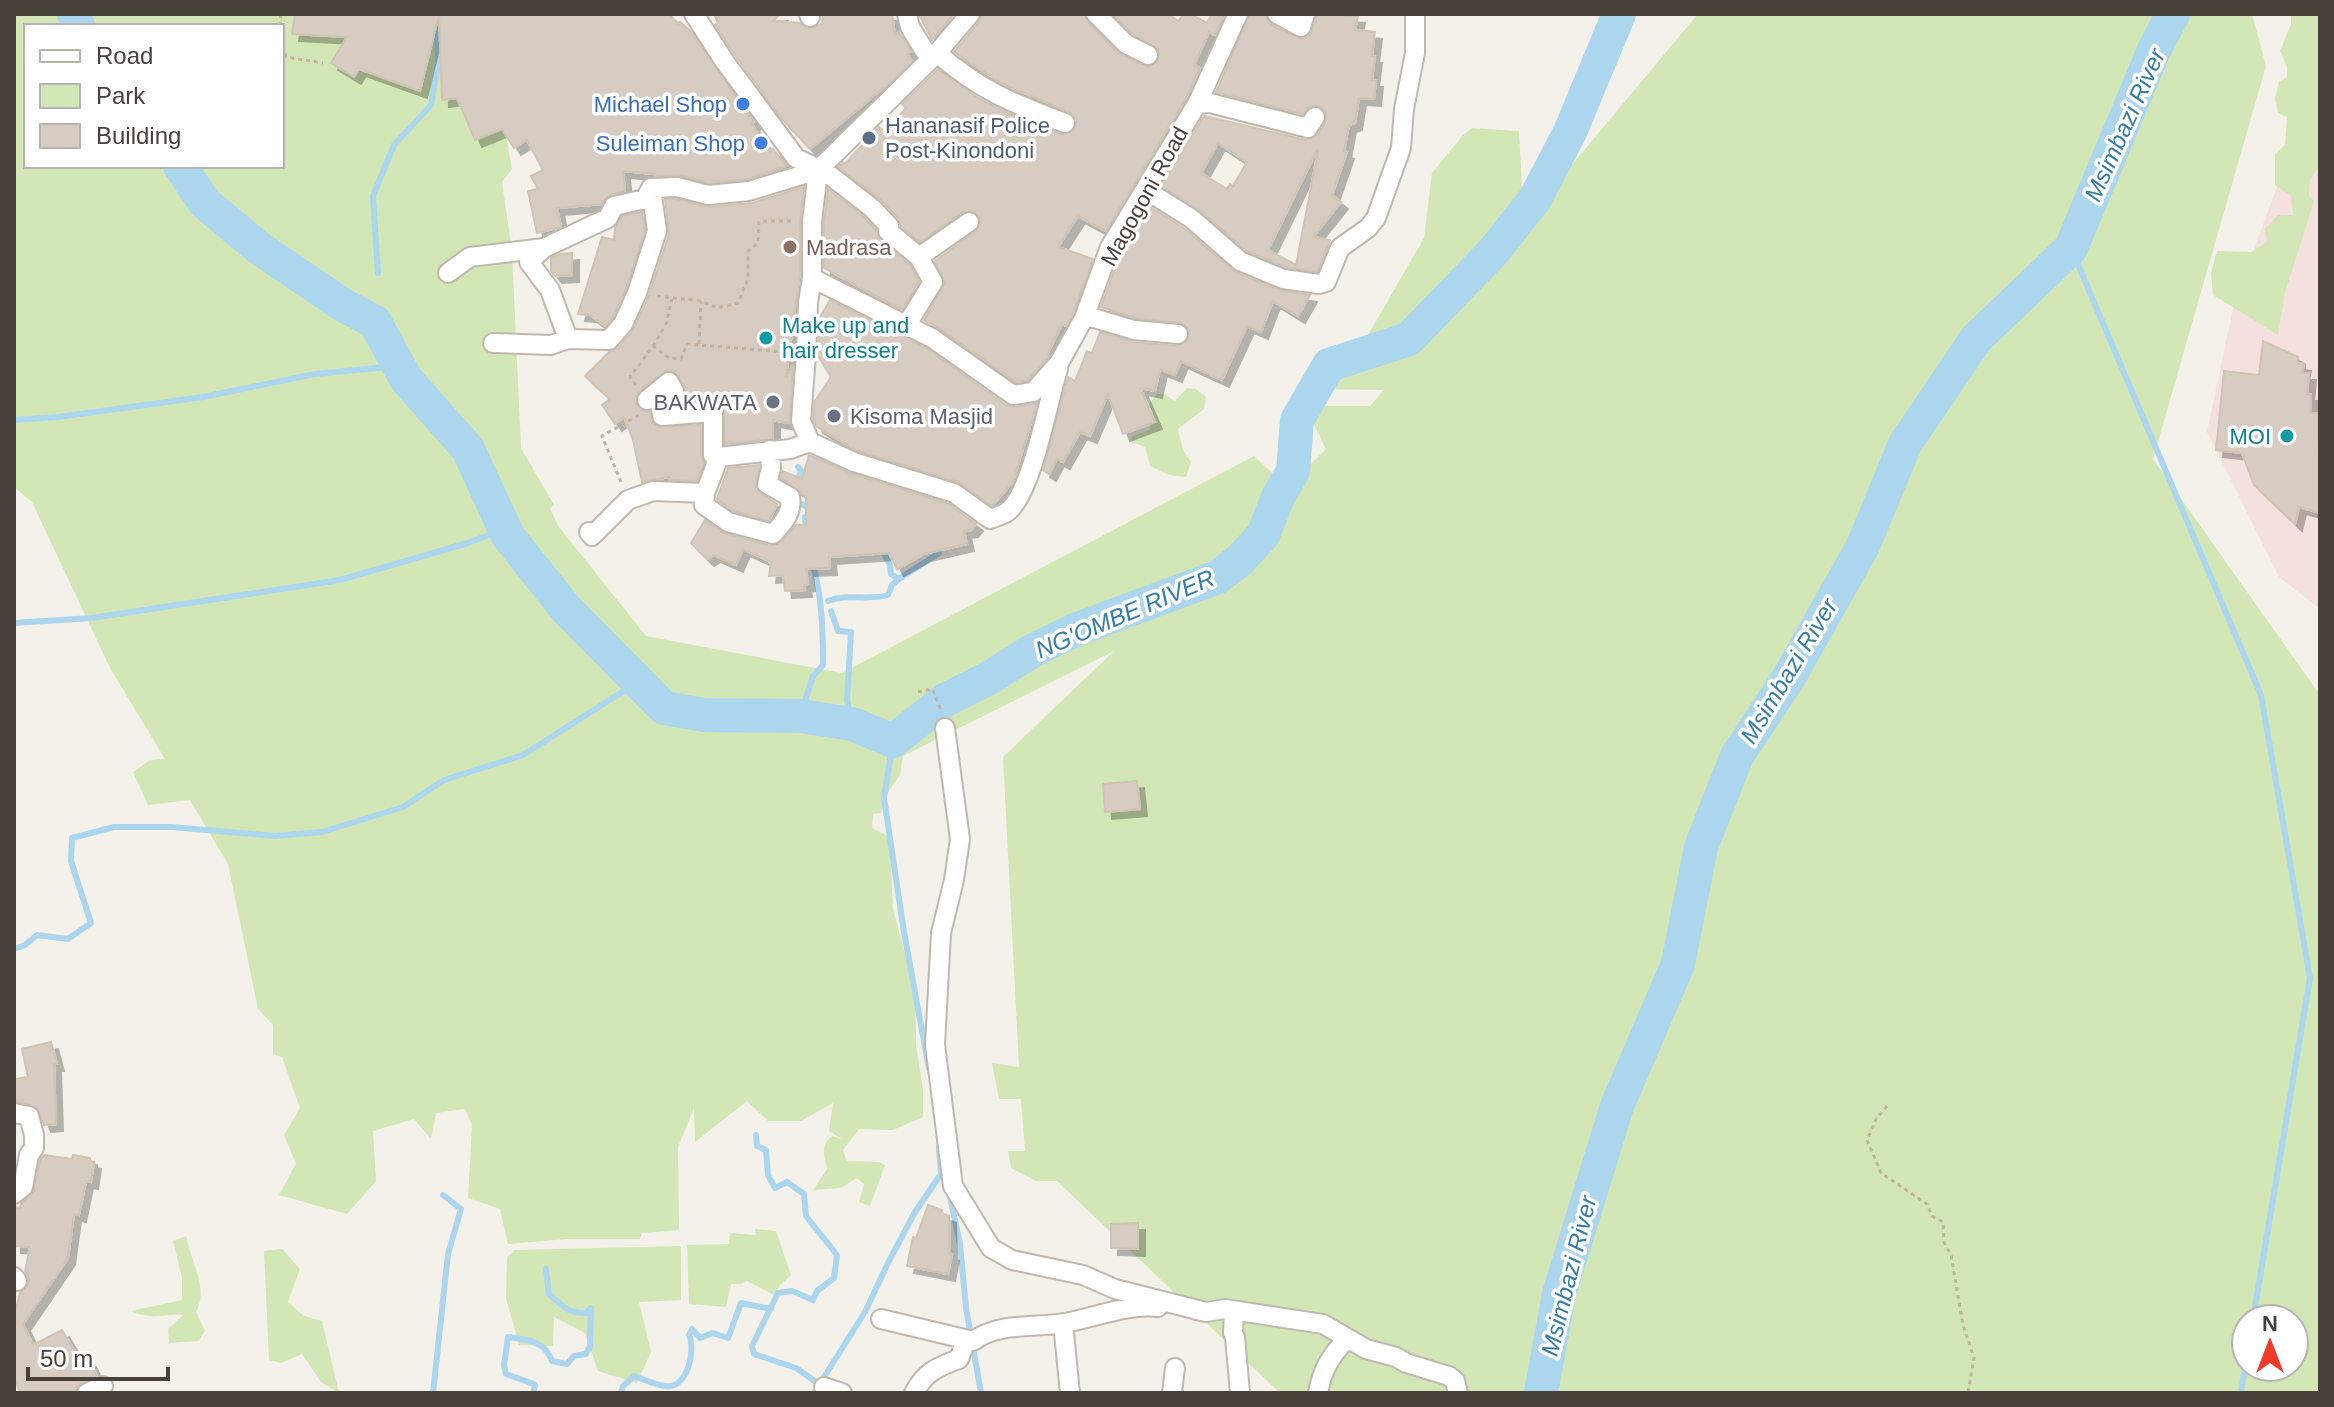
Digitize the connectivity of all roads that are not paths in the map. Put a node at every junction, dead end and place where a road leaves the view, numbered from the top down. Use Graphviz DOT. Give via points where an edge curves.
graph roads {
  1 [pos="907,14"];
  2 [pos="970,14"];
  3 [pos="1096,14"];
  4 [pos="1238,14"];
  5 [pos="1277,14"];
  6 [pos="1305,14"];
  7 [pos="1415,14"];
  8 [pos="700,16"];
  9 [pos="933,55"];
  10 [pos="1148,55"];
  11 [pos="1197,104"];
  12 [pos="1315,117"];
  13 [pos="1065,123"];
  14 [pos="818,170"];
  15 [pos="651,188"];
  16 [pos="1146,190"];
  17 [pos="969,222"];
  18 [pos="544,248"];
  19 [pos="919,257"];
  20 [pos="448,273"];
  21 [pos="812,278"];
  22 [pos="1084,318"];
  23 [pos="906,326"];
  24 [pos="1178,334"];
  25 [pos="568,339"];
  26 [pos="493,343"];
  27 [pos="1059,363"];
  28 [pos="647,400"];
  29 [pos="810,442"];
  30 [pos="770,450"];
  31 [pos="719,457"];
  32 [pos="705,493"];
  33 [pos="589,532"];
  34 [pos="945,728"];
  35 [pos="14,1113"];
  36 [pos="14,1194"];
  37 [pos="1234,1311"];
  38 [pos="1206,1312"];
  39 [pos="881,1319"];
  40 [pos="1063,1323"];
  41 [pos="1347,1339"];
  42 [pos="966,1340"];
  43 [pos="1175,1368"];
  44 [pos="824,1387"];
  45 [pos="842,1393"];
  46 [pos="914,1393"];
  47 [pos="1070,1393"];
  48 [pos="1172,1393"];
  49 [pos="1240,1393"];
  50 [pos="1318,1393"];
  51 [pos="1458,1393"];
  1 -- 9 [label="street" via="910,27"];
  2 -- 9 [label="street"];
  3 -- 10 [label="street" via="1126,44"];
  4 -- 11 [label="street, Magogoni Road"];
  5 -- 6 [label="street" via="1301,27"];
  7 -- 16 [label="street" via="1415,53 1401,148 1376,218 1340,248 1326,282 1283,279 1240,261 1192,219"];
  8 -- 14 [label="street" via="796,158"];
  9 -- 13 [label="street" via="1005,101"];
  9 -- 14 [label="street"];
  11 -- 12 [label="street" via="1308,128"];
  11 -- 16 [label="street, Magogoni Road"];
  14 -- 15 [label="street" via="749,191 708,195 677,187"];
  14 -- 19 [label="street" via="872,208 888,231"];
  14 -- 21 [label="street"];
  15 -- 18 [label="street" via="645,199 614,206 608,218"];
  15 -- 25 [label="street" via="657,231 623,324 609,340"];
  16 -- 22 [label="street, Magogoni Road" via="1110,247"];
  17 -- 19 [label="street"];
  18 -- 20 [label="street" via="470,257"];
  18 -- 25 [label="street" via="529,262 550,290"];
  19 -- 23 [label="street" via="933,282"];
  21 -- 23 [label="street, Magogoni Road"];
  21 -- 29 [label="street" via="801,421"];
  22 -- 24 [label="street"];
  22 -- 27 [label="street, Magogoni Road"];
  23 -- 27 [label="street, Magogoni Road" via="932,338 1013,395 1033,392"];
  25 -- 26 [label="street" via="551,345"];
  27 -- 29 [label="street" via="1037,454 1020,496 1008,512 990,519 954,493 854,462"];
  28 -- 31 [label="street" via="669,382 674,391 662,405 662,416 713,412 713,455"];
  29 -- 30 [label="street"];
  30 -- 31 [label="street"];
  30 -- 32 [label="street" via="767,484 792,501 788,517 773,534 728,522 704,505"];
  31 -- 32 [label="street"];
  32 -- 33 [label="street" via="653,491 628,500 592,536"];
  34 -- 38 [label="street" via="960,839 941,933 935,1045 953,1186 991,1248 1012,1260"];
  35 -- 36 [label="street" via="29,1116 34,1148 23,1187"];
  37 -- 38 [label="street"];
  37 -- 41 [label="street" via="1323,1324"];
  37 -- 49 [label="street"];
  38 -- 40 [label="street" via="1135,1306"];
  39 -- 42 [label="street"];
  40 -- 42 [label="street" via="1018,1326"];
  40 -- 47 [label="street"];
  41 -- 50 [label="street" via="1326,1365"];
  41 -- 51 [label="street" via="1449,1376"];
  42 -- 46 [label="street" via="959,1359 932,1369"];
  43 -- 48 [label="street"];
  44 -- 45 [label="street"];
}
